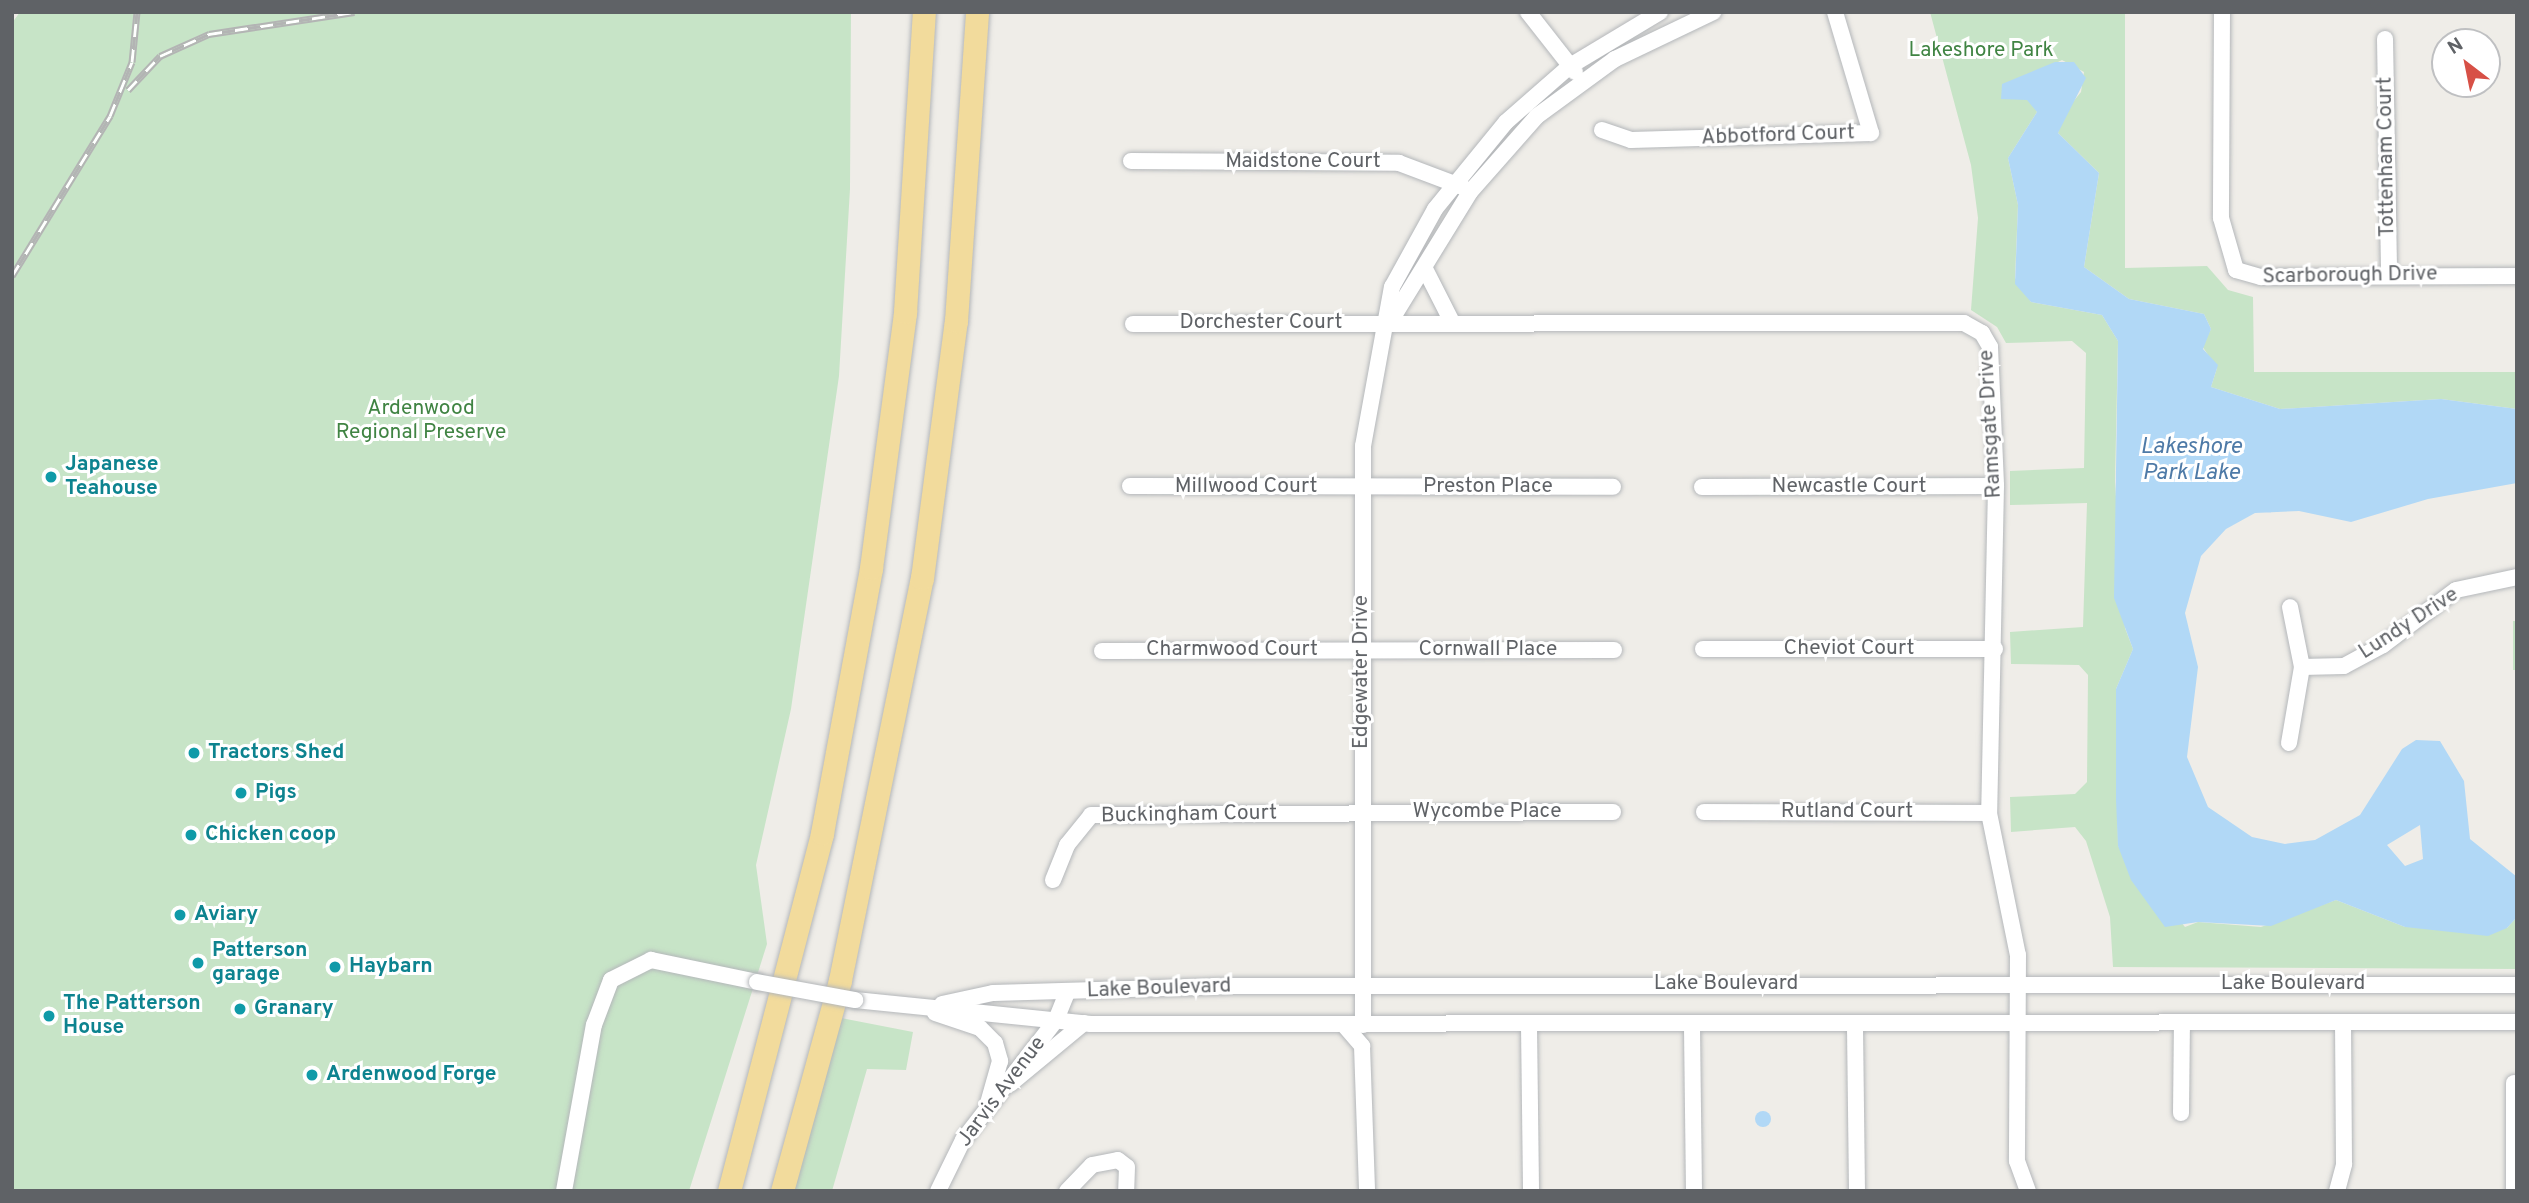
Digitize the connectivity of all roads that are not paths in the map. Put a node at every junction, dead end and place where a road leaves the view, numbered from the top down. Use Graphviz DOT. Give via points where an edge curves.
graph roads {
  1 [pos="924,12"];
  2 [pos="977,12"];
  3 [pos="1528,12"];
  4 [pos="1660,12"];
  5 [pos="1713,12"];
  6 [pos="1835,12"];
  7 [pos="2222,12"];
  8 [pos="2385,39"];
  9 [pos="1570,66"];
  10 [pos="1581,79"];
  11 [pos="1602,130"];
  12 [pos="1130,161"];
  13 [pos="1456,183"];
  14 [pos="1470,192"];
  15 [pos="1425,269"];
  16 [pos="2389,275"];
  17 [pos="2517,276"];
  18 [pos="1390,322"];
  19 [pos="1452,322"];
  20 [pos="1133,324"];
  21 [pos="1129,486"];
  22 [pos="1996,486"];
  23 [pos="1362,487"];
  24 [pos="1613,487"];
  25 [pos="1702,487"];
  26 [pos="2517,577"];
  27 [pos="2290,607"];
  28 [pos="1703,649"];
  29 [pos="1995,649"];
  30 [pos="1362,650"];
  31 [pos="1614,650"];
  32 [pos="1102,651"];
  33 [pos="2302,667"];
  34 [pos="2288,743"];
  35 [pos="1613,812"];
  36 [pos="1704,812"];
  37 [pos="1362,813"];
  38 [pos="1989,813"];
  39 [pos="1054,880"];
  40 [pos="2018,984"];
  41 [pos="1362,985"];
  42 [pos="2517,985"];
  43 [pos="1067,993"];
  44 [pos="914,1004"];
  45 [pos="937,1005"];
  46 [pos="1056,1020"];
  47 [pos="1084,1023"];
  48 [pos="2182,1023"];
  49 [pos="2343,1023"];
  50 [pos="2517,1023"];
  51 [pos="2019,1024"];
  52 [pos="1344,1025"];
  53 [pos="1363,1025"];
  54 [pos="1381,1025"];
  55 [pos="1529,1025"];
  56 [pos="1855,1027"];
  57 [pos="1692,1028"];
  58 [pos="1362,1046"];
  59 [pos="2514,1083"];
  60 [pos="1010,1084"];
  61 [pos="988,1103"];
  62 [pos="2181,1113"];
  63 [pos="564,1191"];
  64 [pos="729,1191"];
  65 [pos="782,1191"];
  66 [pos="938,1191"];
  67 [pos="1068,1191"];
  68 [pos="1126,1191"];
  69 [pos="1367,1191"];
  70 [pos="1531,1191"];
  71 [pos="1694,1191"];
  72 [pos="1857,1191"];
  73 [pos="2028,1191"];
  74 [pos="2337,1191"];
  75 [pos="2514,1191"];
  1 -- 64 [label="highway" via="905,312 872,568 822,833"];
  2 -- 65 [label="highway" via="956,321 922,578 843,967"];
  3 -- 9 [label="street"];
  4 -- 9 [label="street, Edgewater Drive"];
  5 -- 10 [label="street, Edgewater Drive"];
  6 -- 11 [label="street, Abbotford Court" via="1871,134 1630,140"];
  7 -- 16 [label="street, Scarborough Drive" via="2221,218 2236,270 2246,277"];
  8 -- 16 [label="street, Tottenham Court"];
  9 -- 10 [label="street"];
  9 -- 13 [label="street, Edgewater Drive" via="1506,122"];
  10 -- 14 [label="street, Edgewater Drive" via="1513,141"];
  12 -- 13 [label="street, Maidstone Court" via="1399,163"];
  13 -- 14 [label="street, Maidstone Court"];
  13 -- 18 [label="street, Edgewater Drive" via="1392,287"];
  14 -- 15 [label="street, Edgewater Drive"];
  15 -- 18 [label="street, Edgewater Drive"];
  15 -- 19 [label="street"];
  16 -- 17 [label="street, Scarborough Drive"];
  18 -- 19 [label="street, Ramsgate Drive"];
  18 -- 20 [label="street, Dorchester Court"];
  18 -- 23 [label="street, Edgewater Drive" via="1369,404"];
  19 -- 22 [label="street, Ramsgate Drive" via="1964,323 1982,332 1990,347"];
  21 -- 23 [label="street, Millwood Court"];
  22 -- 25 [label="street, Newcastle Court"];
  22 -- 29 [label="street, Ramsgate Drive"];
  23 -- 24 [label="street, Preston Place"];
  23 -- 30 [label="street, Edgewater Drive"];
  26 -- 33 [label="street, Lundy Drive" via="2456,590 2383,645 2344,666"];
  27 -- 33 [label="street"];
  28 -- 29 [label="street, Cheviot Court"];
  29 -- 38 [label="street, Ramsgate Drive"];
  30 -- 31 [label="street, Cornwall Place"];
  30 -- 32 [label="street, Charmwood Court"];
  30 -- 37 [label="street, Edgewater Drive"];
  33 -- 34 [label="street"];
  35 -- 37 [label="street, Wycombe Place"];
  36 -- 38 [label="street, Rutland Court"];
  37 -- 39 [label="street, Buckingham Court" via="1091,815 1067,845"];
  37 -- 41 [label="street, Edgewater Drive"];
  38 -- 40 [label="street, Ramsgate Drive"];
  40 -- 41 [label="street, Lake Boulevard"];
  40 -- 42 [label="street, Lake Boulevard"];
  40 -- 51 [label="street, Ramsgate Drive"];
  41 -- 43 [label="street, Lake Boulevard"];
  41 -- 53 [label="street, Edgewater Drive"];
  43 -- 45 [label="street, Lake Boulevard" via="993,993"];
  43 -- 46 [label="street, Jarvis Avenue"];
  44 -- 45 [label="street, Lake Boulevard"];
  44 -- 61 [label="street" via="992,1037 1000,1060"];
  44 -- 63 [label="street, Lake Boulevard, bridge" via="855,1000 651,960 611,980 594,1025"];
  45 -- 46 [label="street, Lake Boulevard"];
  46 -- 47 [label="street, Lake Boulevard"];
  46 -- 60 [label="street, Jarvis Avenue" via="1017,1065"];
  47 -- 52 [label="street, Lake Boulevard"];
  47 -- 60 [label="street"];
  48 -- 49 [label="street, Lake Boulevard"];
  48 -- 51 [label="street, Lake Boulevard"];
  48 -- 62 [label="street"];
  49 -- 50 [label="street, Lake Boulevard"];
  49 -- 74 [label="street" via="2344,1164"];
  51 -- 56 [label="street, Lake Boulevard"];
  51 -- 73 [label="street, Ramsgate Drive" via="2017,1161"];
  52 -- 53 [label="street, Lake Boulevard"];
  52 -- 58 [label="street"];
  53 -- 54 [label="street, Lake Boulevard"];
  54 -- 55 [label="street, Lake Boulevard"];
  54 -- 58 [label="street"];
  55 -- 57 [label="street, Lake Boulevard"];
  55 -- 70 [label="street"];
  56 -- 57 [label="street, Lake Boulevard"];
  56 -- 72 [label="street"];
  57 -- 71 [label="street"];
  58 -- 69 [label="street"];
  59 -- 75 [label="street"];
  60 -- 61 [label="street, Jarvis Avenue"];
  61 -- 66 [label="street, Jarvis Avenue"];
  67 -- 68 [label="street" via="1093,1165 1118,1160 1127,1167"];
}
